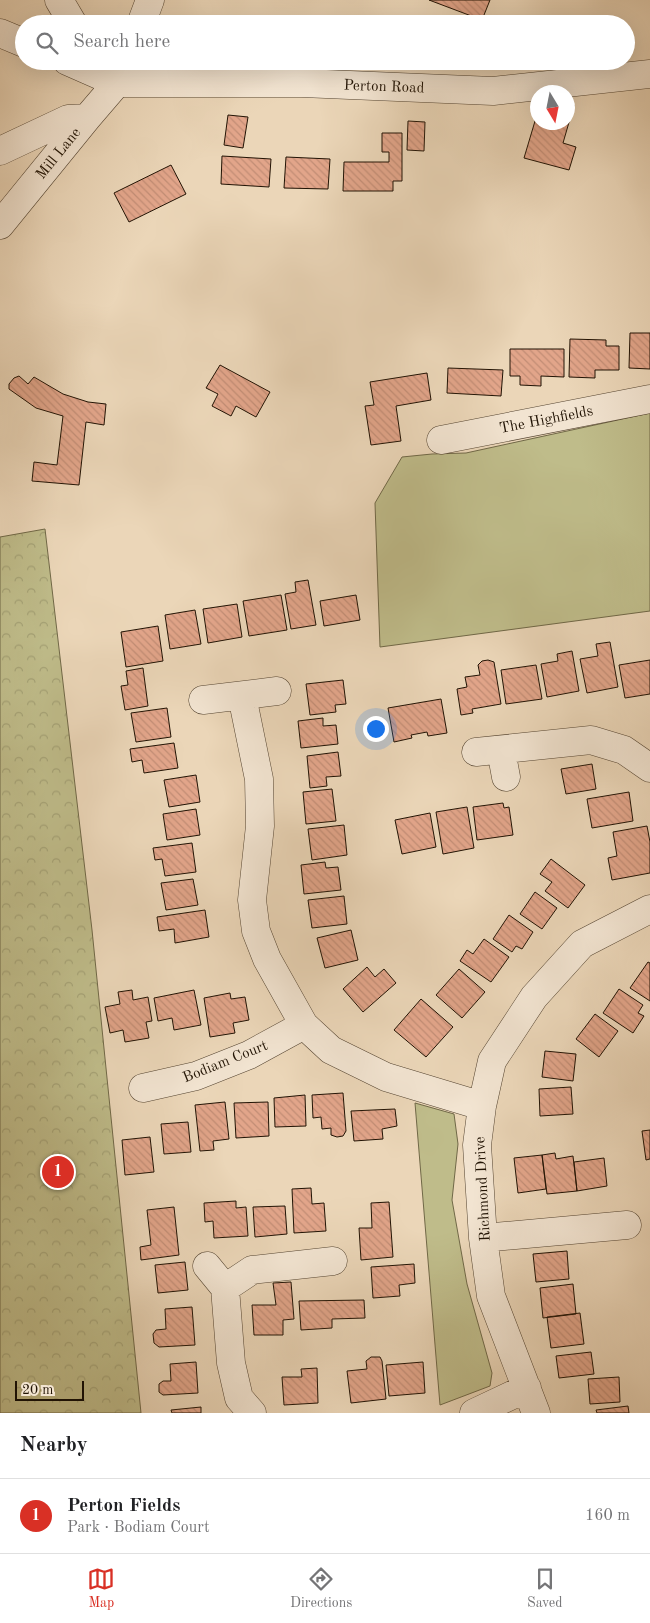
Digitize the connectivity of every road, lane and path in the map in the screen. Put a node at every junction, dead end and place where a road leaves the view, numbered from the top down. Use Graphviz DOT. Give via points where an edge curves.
graph roads {
  1 [pos="150,0"];
  2 [pos="144,15"];
  3 [pos="0,33"];
  4 [pos="15,39"];
  5 [pos="122,72"];
  6 [pos="650,74"];
  7 [pos="86,118"];
  8 [pos="0,151"];
  9 [pos="0,225"];
  10 [pos="650,399"];
  11 [pos="441,440"];
  12 [pos="277,691"];
  13 [pos="242,696"];
  14 [pos="203,700"];
  15 [pos="650,768"];
  16 [pos="506,777"];
  17 [pos="650,909"];
  18 [pos="304,1025"];
  19 [pos="143,1088"];
  20 [pos="482,1106"];
  21 [pos="627,1225"];
  22 [pos="483,1238"];
  23 [pos="333,1261"];
  24 [pos="207,1266"];
  25 [pos="226,1288"];
  26 [pos="527,1388"];
  27 [pos="252,1413"];
  28 [pos="474,1413"];
  29 [pos="536,1413"];
  1 -- 2 [label="street"];
  3 -- 4 [label="street"];
  5 -- 6 [label="street, Perton Road" via="493,91"];
  5 -- 7 [label="street, Mill Lane"];
  7 -- 8 [label="street" via="68,119"];
  7 -- 9 [label="street, Mill Lane"];
  10 -- 11 [label="street, The Highfields"];
  12 -- 13 [label="street"];
  13 -- 14 [label="street"];
  13 -- 18 [label="street" via="258,779 260,826 252,900 256,931 267,959"];
  15 -- 16 [label="street" via="624,750 591,740 489,751"];
  17 -- 20 [label="street, Richmond Drive" via="582,944 534,997 492,1061"];
  18 -- 19 [label="street, Bodiam Court" via="249,1055 196,1076"];
  18 -- 20 [label="street" via="331,1050 386,1077"];
  20 -- 22 [label="street, Richmond Drive" via="477,1145"];
  21 -- 22 [label="street"];
  22 -- 26 [label="street, Richmond Drive" via="491,1296"];
  23 -- 25 [label="street" via="252,1270"];
  24 -- 25 [label="street"];
  25 -- 27 [label="street" via="231,1363 240,1398"];
  26 -- 28 [label="street"];
  26 -- 29 [label="street, Richmond Drive"];
}
